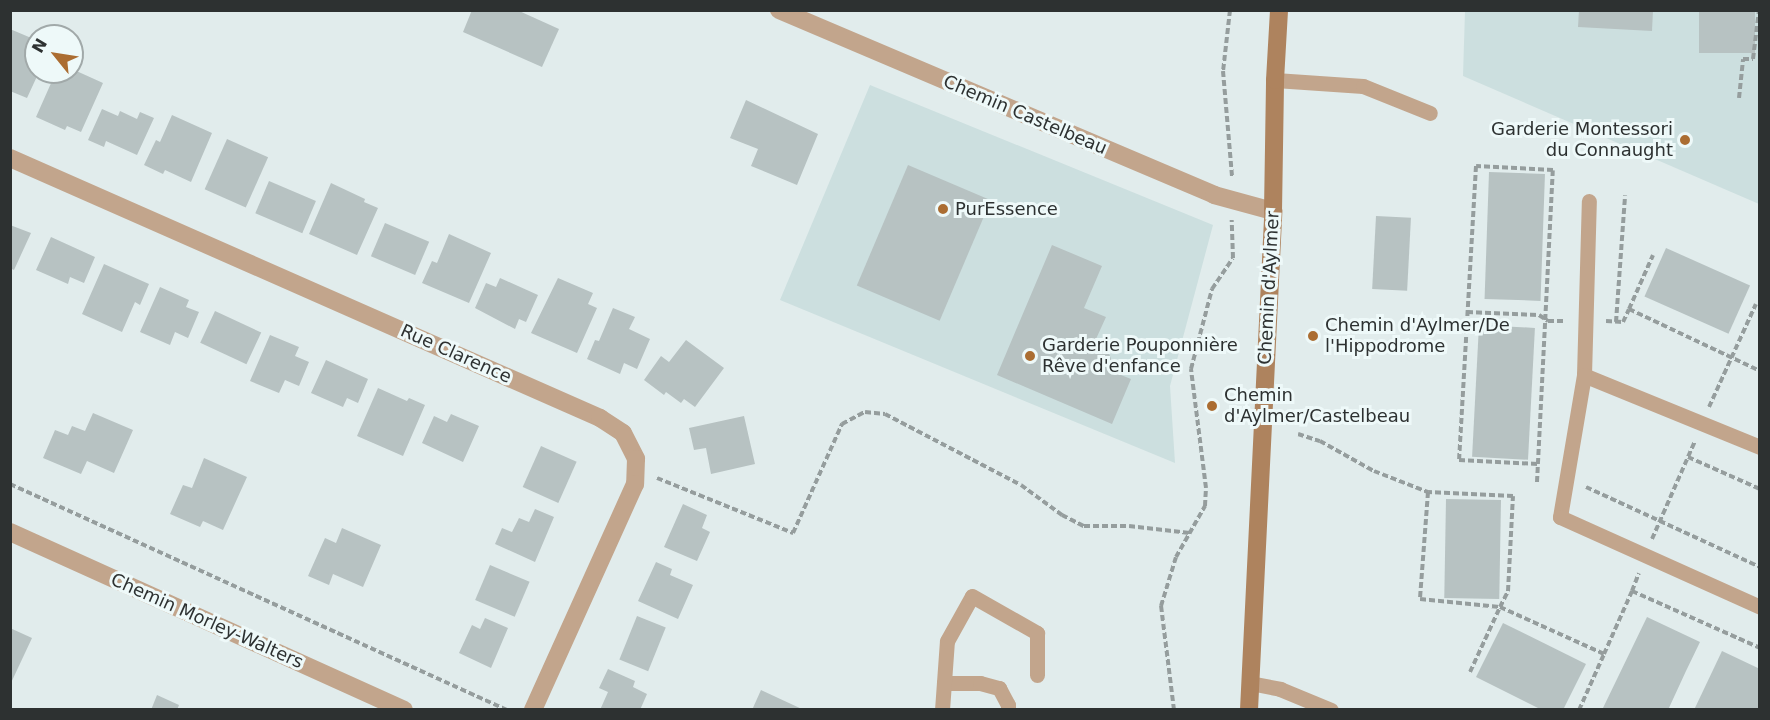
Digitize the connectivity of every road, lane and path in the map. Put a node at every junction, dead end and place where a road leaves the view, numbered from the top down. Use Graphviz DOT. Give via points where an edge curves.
graph roads {
  1 [pos="780,10"];
  2 [pos="1230,10"];
  3 [pos="1279,10"];
  4 [pos="1759,10"];
  5 [pos="1275,80"];
  6 [pos="1739,98"];
  7 [pos="1430,113"];
  8 [pos="10,158"];
  9 [pos="1625,195"];
  10 [pos="1232,200"];
  11 [pos="1588,201"];
  12 [pos="1273,211"];
  13 [pos="1653,255"];
  14 [pos="1629,309"];
  15 [pos="1467,312"];
  16 [pos="1545,319"];
  17 [pos="1586,321"];
  18 [pos="1616,321"];
  19 [pos="1760,371"];
  20 [pos="1584,375"];
  21 [pos="1298,434"];
  22 [pos="1760,447"];
  23 [pos="1688,457"];
  24 [pos="1538,464"];
  25 [pos="636,470"];
  26 [pos="1537,482"];
  27 [pos="1565,483"];
  28 [pos="10,484"];
  29 [pos="1760,489"];
  30 [pos="1428,492"];
  31 [pos="10,532"];
  32 [pos="1190,533"];
  33 [pos="1760,567"];
  34 [pos="1640,569"];
  35 [pos="1632,591"];
  36 [pos="1500,607"];
  37 [pos="1760,607"];
  38 [pos="1760,648"];
  39 [pos="1604,654"];
  40 [pos="1470,672"];
  41 [pos="1037,675"];
  42 [pos="944,683"];
  43 [pos="1250,683"];
  44 [pos="404,710"];
  45 [pos="507,710"];
  46 [pos="533,710"];
  47 [pos="942,710"];
  48 [pos="1008,710"];
  49 [pos="1174,710"];
  50 [pos="1249,710"];
  51 [pos="1330,710"];
  52 [pos="1579,710"];
  1 -- 10 [label="street, Chemin Castelbeau"];
  2 -- 10 [label="path" via="1223,71"];
  3 -- 5 [label="main road, Chemin d'Aylmer"];
  4 -- 6 [label="path" via="1754,59 1743,59"];
  5 -- 7 [label="lane" via="1363,86"];
  5 -- 12 [label="main road, Chemin d'Aylmer"];
  8 -- 25 [label="street, Rue Clarence" via="600,418 623,433 636,459"];
  9 -- 18 [label="path"];
  10 -- 12 [label="street, Chemin Castelbeau"];
  10 -- 32 [label="path" via="1233,258 1212,289 1191,369 1206,488 1205,506"];
  11 -- 17 [label="lane"];
  12 -- 43 [label="main road, Chemin d'Aylmer"];
  13 -- 14 [label="path"];
  14 -- 18 [label="path" via="1623,322"];
  14 -- 19 [label="path"];
  15 -- 16 [label="path" via="1539,315"];
  15 -- 16 [label="path" via="1476,166 1553,170"];
  15 -- 24 [label="path" via="1459,460"];
  16 -- 17 [label="path"];
  16 -- 24 [label="path"];
  17 -- 18 [label="path"];
  17 -- 20 [label="lane"];
  20 -- 22 [label="lane"];
  20 -- 27 [label="lane"];
  21 -- 30 [label="path"];
  23 -- 29 [label="path"];
  24 -- 26 [label="path"];
  25 -- 32 [label="path" via="793,533 842,424 865,412 885,414 1021,484 1062,515 1084,526 1130,526"];
  25 -- 46 [label="street" via="632,491"];
  27 -- 33 [label="path" via="1588,487"];
  27 -- 37 [label="lane" via="1560,517"];
  28 -- 45 [label="path"];
  30 -- 36 [label="path" via="1420,599"];
  30 -- 36 [label="path" via="1513,496 1508,591"];
  31 -- 44 [label="street, Chemin Morley-Walters"];
  32 -- 49 [label="path" via="1176,557 1161,606"];
  34 -- 35 [label="path"];
  35 -- 38 [label="path"];
  35 -- 39 [label="path"];
  36 -- 39 [label="path"];
  36 -- 40 [label="path"];
  39 -- 52 [label="path"];
  41 -- 42 [label="lane" via="1037,633 972,596 947,641"];
  42 -- 47 [label="lane"];
  42 -- 48 [label="lane" via="980,683 999,688"];
  43 -- 50 [label="main road, Chemin d'Aylmer"];
  43 -- 51 [label="lane" via="1280,689"];
}
